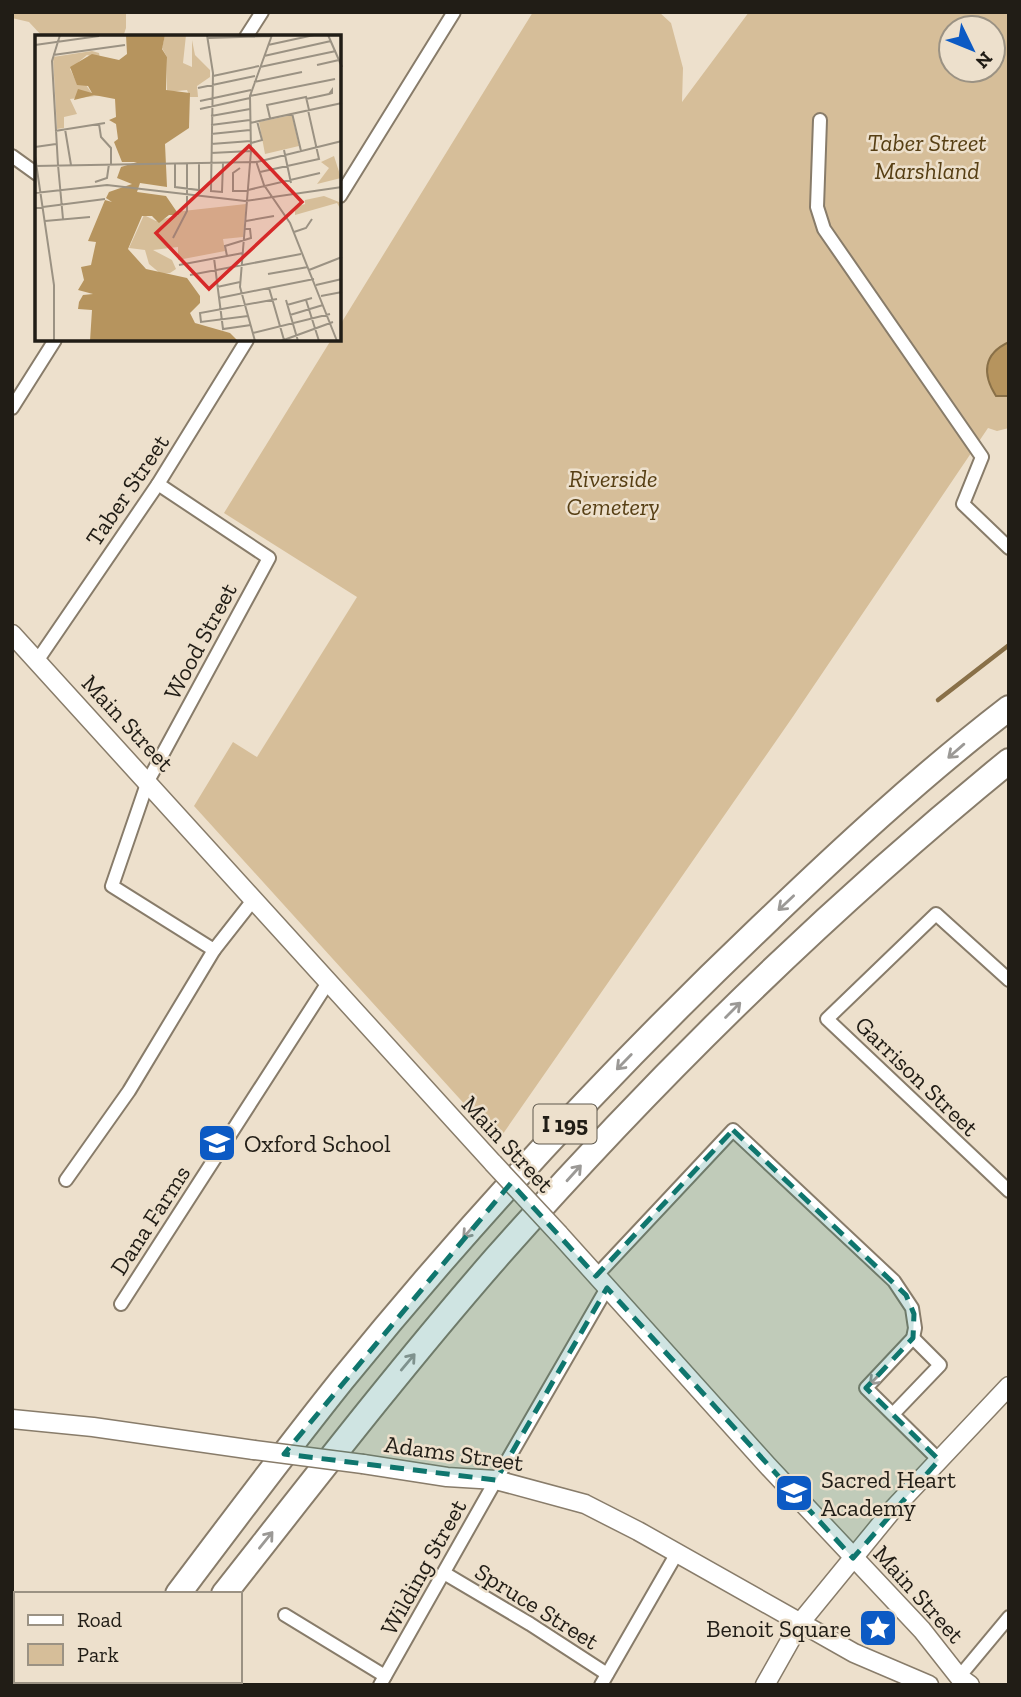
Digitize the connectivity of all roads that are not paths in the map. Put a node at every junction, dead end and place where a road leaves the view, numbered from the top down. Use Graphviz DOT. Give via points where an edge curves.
graph roads {
  1 [pos="262,12"];
  2 [pos="454,12"];
  3 [pos="247,35"];
  4 [pos="820,120"];
  5 [pos="12,156"];
  6 [pos="35,173"];
  7 [pos="341,194"];
  8 [pos="54,341"];
  9 [pos="246,341"];
  10 [pos="12,408"];
  11 [pos="158,484"];
  12 [pos="1009,548"];
  13 [pos="12,634"];
  14 [pos="37,661"];
  15 [pos="1009,708"];
  16 [pos="1009,761"];
  17 [pos="148,781"];
  18 [pos="254,899"];
  19 [pos="214,950"];
  20 [pos="1009,980"];
  21 [pos="329,981"];
  22 [pos="66,1180"];
  23 [pos="1009,1191"];
  24 [pos="602,1282"];
  25 [pos="121,1304"];
  26 [pos="913,1338"];
  27 [pos="1009,1386"];
  28 [pos="893,1414"];
  29 [pos="12,1419"];
  30 [pos="939,1460"];
  31 [pos="496,1480"];
  32 [pos="677,1553"];
  33 [pos="853,1558"];
  34 [pos="444,1573"];
  35 [pos="180,1592"];
  36 [pos="226,1592"];
  37 [pos="285,1615"];
  38 [pos="1009,1617"];
  39 [pos="800,1623"];
  40 [pos="382,1680"];
  41 [pos="604,1680"];
  42 [pos="959,1682"];
  43 [pos="765,1685"];
  44 [pos="929,1685"];
  1 -- 3 [label="street"];
  2 -- 7 [label="street"];
  4 -- 12 [label="street" via="817,206 824,229 982,457 963,504"];
  5 -- 6 [label="street"];
  8 -- 10 [label="street"];
  9 -- 11 [label="street, Taber Street"];
  11 -- 14 [label="street, Taber Street"];
  11 -- 17 [label="street, Wood Street" via="268,558"];
  13 -- 14 [label="main road, Main Street"];
  14 -- 17 [label="main road, Main Street"];
  15 -- 35 [label="highway, I 195, one-way" via="813,878 594,1093 396,1314"];
  36 -- 16 [label="highway, I 195, one-way" via="383,1391 581,1166 766,977"];
  17 -- 18 [label="main road, Main Street"];
  17 -- 19 [label="street, Wood Street" via="112,886"];
  18 -- 19 [label="street"];
  18 -- 21 [label="main road, Main Street"];
  19 -- 22 [label="street" via="129,1091"];
  20 -- 23 [label="street, Garrison Street" via="936,914 827,1019"];
  21 -- 24 [label="main road, Main Street, bridge"];
  21 -- 25 [label="street, Dana Farms"];
  24 -- 26 [label="street, Wilding Street" via="733,1130 894,1281 912,1308"];
  24 -- 31 [label="street, Wilding Street"];
  24 -- 33 [label="main road, Main Street"];
  26 -- 28 [label="street" via="940,1365"];
  26 -- 28 [label="street, one-way" via="866,1388"];
  27 -- 30 [label="main road"];
  28 -- 30 [label="street"];
  29 -- 31 [label="main road, Adams Street, bridge"];
  30 -- 33 [label="main road"];
  31 -- 32 [label="main road, Adams Street" via="585,1504"];
  31 -- 34 [label="street, Wilding Street"];
  32 -- 39 [label="main road, Adams Street"];
  32 -- 41 [label="street"];
  33 -- 39 [label="main road"];
  33 -- 42 [label="main road, Main Street" via="922,1630"];
  34 -- 40 [label="street, Wilding Street"];
  34 -- 41 [label="street, Spruce Street" via="530,1624"];
  37 -- 40 [label="street"];
  38 -- 42 [label="street"];
  39 -- 43 [label="main road"];
  39 -- 44 [label="main road, Adams Street"];
}
